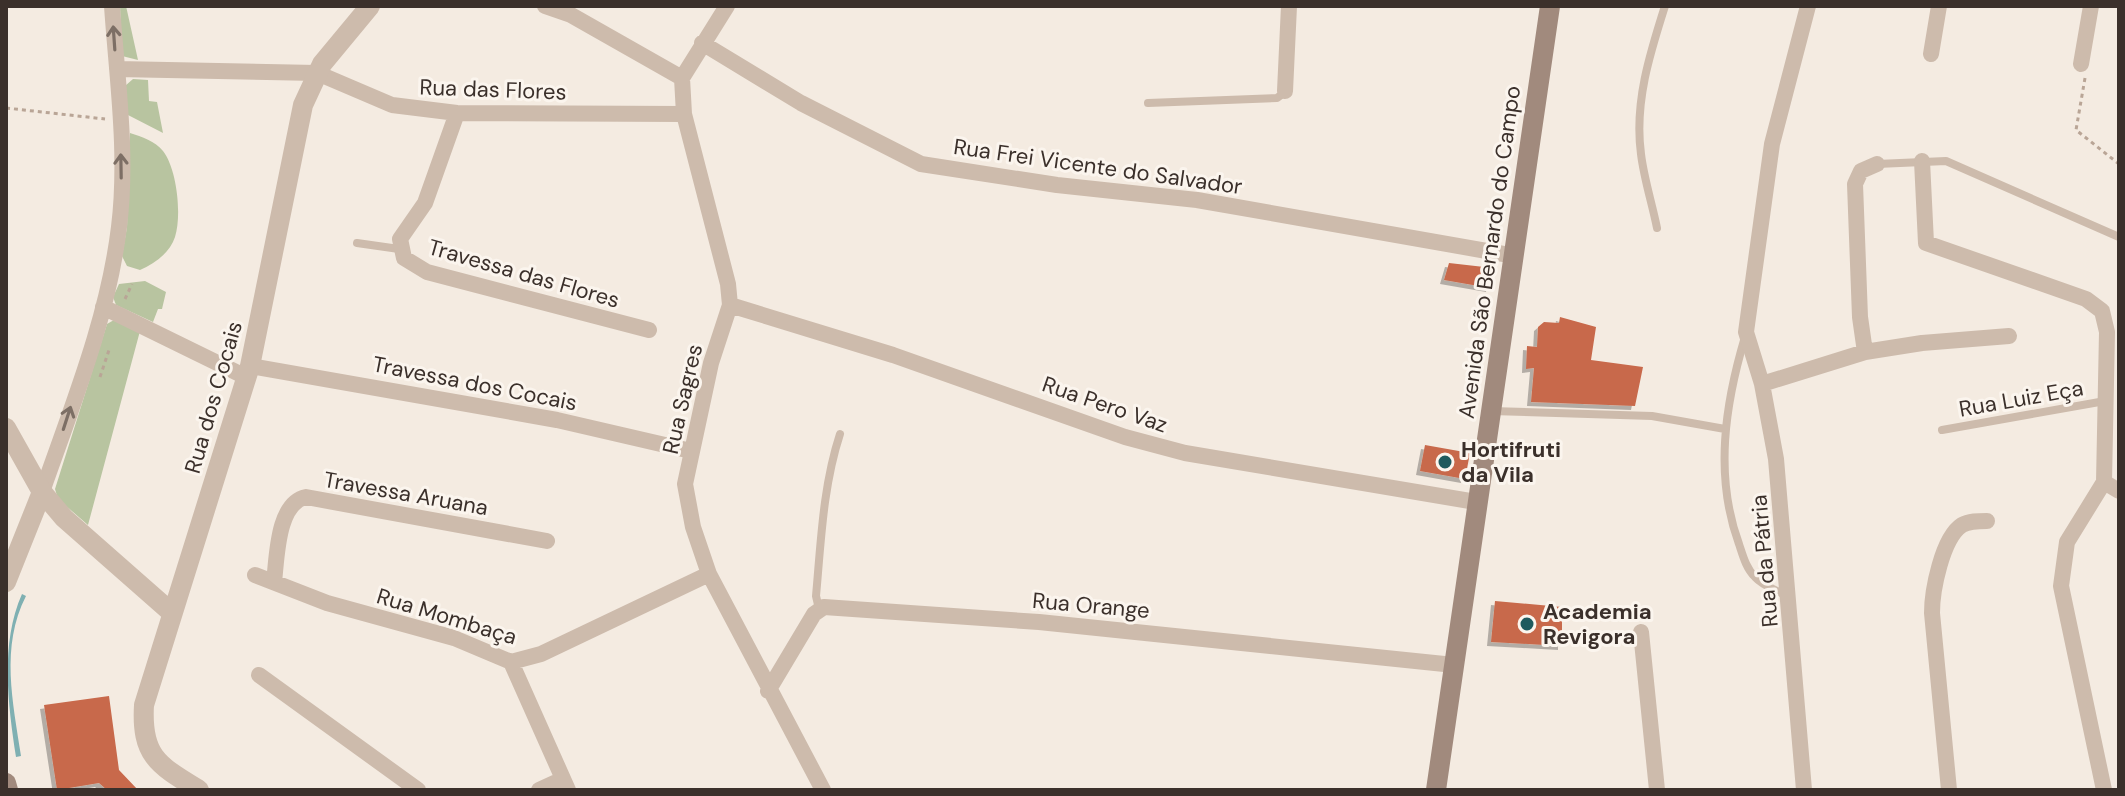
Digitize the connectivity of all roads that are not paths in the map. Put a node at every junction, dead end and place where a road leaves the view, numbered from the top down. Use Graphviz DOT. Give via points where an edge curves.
graph roads {
  1 [pos="112,6"];
  2 [pos="370,6"];
  3 [pos="545,6"];
  4 [pos="727,6"];
  5 [pos="1289,6"];
  6 [pos="1550,6"];
  7 [pos="1665,6"];
  8 [pos="1808,6"];
  9 [pos="1939,6"];
  10 [pos="2091,6"];
  11 [pos="702,43"];
  12 [pos="1931,54"];
  13 [pos="2081,64"];
  14 [pos="117,69"];
  15 [pos="317,73"];
  16 [pos="682,78"];
  17 [pos="1285,91"];
  18 [pos="1148,103"];
  19 [pos="457,113"];
  20 [pos="684,114"];
  21 [pos="1922,161"];
  22 [pos="1877,164"];
  23 [pos="1657,228"];
  24 [pos="2119,237"];
  25 [pos="357,243"];
  26 [pos="399,249"];
  27 [pos="1515,256"];
  28 [pos="730,305"];
  29 [pos="103,307"];
  30 [pos="649,330"];
  31 [pos="1746,332"];
  32 [pos="2113,334"];
  33 [pos="2009,336"];
  34 [pos="1865,352"];
  35 [pos="248,372"];
  36 [pos="1762,384"];
  37 [pos="2105,401"];
  38 [pos="1490,411"];
  39 [pos="6,428"];
  40 [pos="1725,429"];
  41 [pos="1942,430"];
  42 [pos="840,434"];
  43 [pos="691,451"];
  44 [pos="2112,486"];
  45 [pos="42,492"];
  46 [pos="1476,502"];
  47 [pos="1987,521"];
  48 [pos="547,541"];
  49 [pos="709,574"];
  50 [pos="255,575"];
  51 [pos="6,582"];
  52 [pos="274,582"];
  53 [pos="1789,597"];
  54 [pos="819,609"];
  55 [pos="172,613"];
  56 [pos="1641,632"];
  57 [pos="511,662"];
  58 [pos="1454,665"];
  59 [pos="259,675"];
  60 [pos="768,691"];
  61 [pos="6,783"];
  62 [pos="566,784"];
  63 [pos="8,790"];
  64 [pos="199,790"];
  65 [pos="418,790"];
  66 [pos="539,790"];
  67 [pos="823,790"];
  68 [pos="1436,790"];
  69 [pos="1657,790"];
  70 [pos="1804,790"];
  71 [pos="1949,790"];
  72 [pos="2104,790"];
  14 -- 1 [label="street, one-way"];
  2 -- 15 [label="street, Rua dos Cocais"];
  3 -- 16 [label="street" via="571,15"];
  4 -- 11 [label="street"];
  5 -- 17 [label="street"];
  6 -- 27 [label="main road, Avenida São Bernardo do Campo"];
  7 -- 23 [label="lane" via="1647,61 1640,126"];
  8 -- 31 [label="street" via="1772,144"];
  9 -- 12 [label="street"];
  10 -- 13 [label="street"];
  11 -- 16 [label="street"];
  11 -- 27 [label="street, Rua Frei Vicente do Salvador" via="801,103 921,164 1197,200"];
  14 -- 15 [label="street, Rua das Flores"];
  29 -- 14 [label="street, one-way" via="119,226"];
  15 -- 19 [label="street, Rua das Flores" via="392,105"];
  15 -- 35 [label="street, Rua dos Cocais" via="301,114"];
  16 -- 20 [label="street, Rua Sagres"];
  17 -- 18 [label="lane" via="1277,98"];
  19 -- 20 [label="street, Rua das Flores"];
  19 -- 26 [label="street, Travessa das Flores" via="425,203 400,239"];
  20 -- 28 [label="street, Rua Sagres"];
  21 -- 22 [label="lane"];
  21 -- 24 [label="lane" via="1946,161"];
  21 -- 32 [label="street" via="1926,243 2086,299 2102,311"];
  22 -- 34 [label="street" via="1861,171 1855,184"];
  25 -- 26 [label="lane"];
  26 -- 30 [label="street, Travessa das Flores" via="427,272"];
  27 -- 38 [label="main road, Avenida São Bernardo do Campo"];
  28 -- 43 [label="street, Rua Sagres"];
  28 -- 46 [label="street, Rua Pero Vaz" via="1155,445"];
  29 -- 35 [label="street, Travessa dos Cocais"];
  45 -- 29 [label="street, one-way"];
  31 -- 36 [label="street, Rua da Pátria"];
  31 -- 40 [label="lane" via="1730,386"];
  32 -- 37 [label="street"];
  33 -- 34 [label="street"];
  34 -- 36 [label="street"];
  35 -- 43 [label="street, Travessa dos Cocais" via="557,420"];
  35 -- 55 [label="street, Rua dos Cocais"];
  36 -- 53 [label="street, Rua da Pátria" via="1776,459"];
  37 -- 41 [label="lane, Rua Luiz Eça"];
  37 -- 44 [label="street"];
  38 -- 40 [label="lane" via="1652,416"];
  38 -- 46 [label="main road, Avenida São Bernardo do Campo"];
  39 -- 45 [label="street"];
  40 -- 53 [label="lane" via="1730,521 1748,569"];
  42 -- 54 [label="lane" via="825,504"];
  43 -- 49 [label="street, Rua Sagres" via="685,484"];
  44 -- 72 [label="street" via="2067,542 2061,586"];
  45 -- 51 [label="street"];
  45 -- 55 [label="street" via="64,518"];
  46 -- 58 [label="main road, Avenida São Bernardo do Campo"];
  47 -- 71 [label="street" via="1969,522 1953,533 1933,585"];
  48 -- 52 [label="street, Travessa Aruana" via="306,497 286,515"];
  49 -- 57 [label="street, Rua Mombaça" via="541,654"];
  49 -- 60 [label="street, Rua Sagres"];
  50 -- 52 [label="street, Rua Mombaça"];
  52 -- 57 [label="street, Rua Mombaça" via="327,603 454,638"];
  53 -- 70 [label="street, Rua da Pátria"];
  54 -- 58 [label="street, Rua Orange" via="1039,622"];
  54 -- 60 [label="street"];
  55 -- 64 [label="street, Rua dos Cocais" via="144,705 144,741 156,761"];
  56 -- 69 [label="street"];
  57 -- 62 [label="street"];
  58 -- 68 [label="main road, Avenida São Bernardo do Campo"];
  59 -- 65 [label="street"];
  60 -- 67 [label="street, Rua Sagres"];
  61 -- 63 [label="main road"];
  62 -- 66 [label="street"];
}
